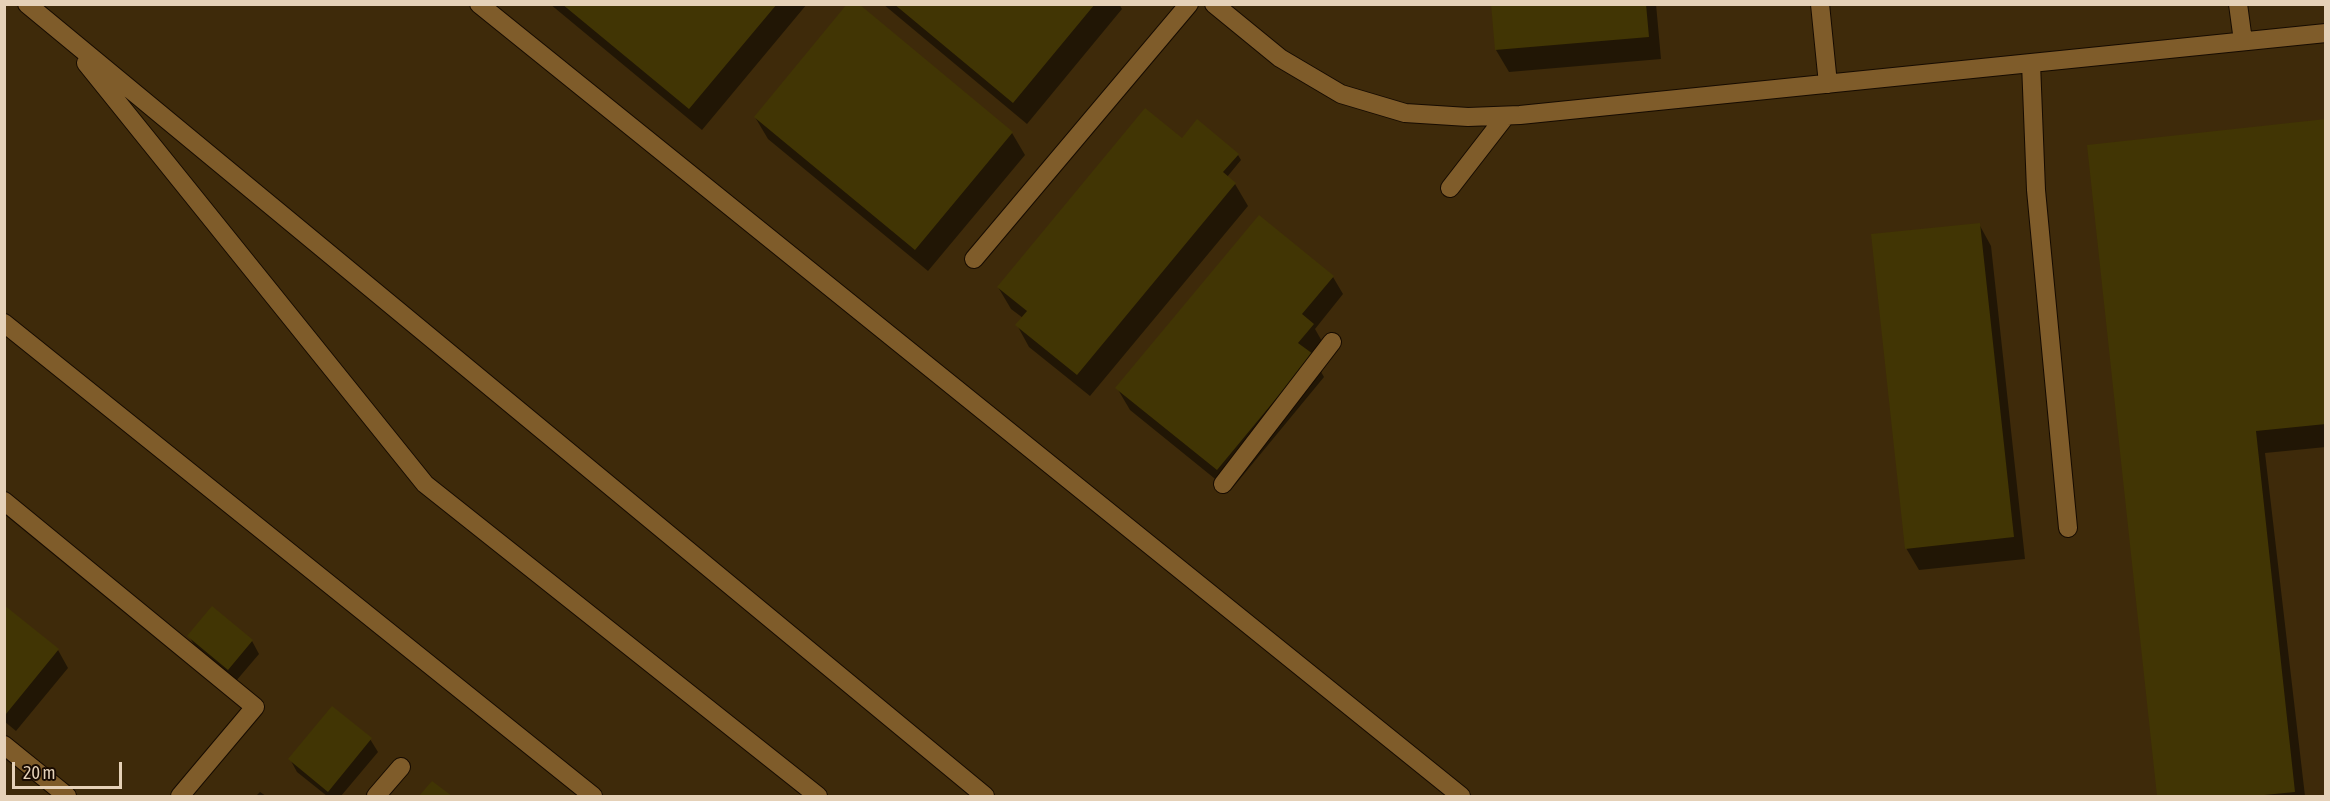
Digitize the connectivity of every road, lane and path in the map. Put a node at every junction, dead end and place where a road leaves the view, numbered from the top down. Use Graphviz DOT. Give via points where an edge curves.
graph roads {
  1 [pos="27,4"];
  2 [pos="479,4"];
  3 [pos="1189,4"];
  4 [pos="1214,4"];
  5 [pos="1820,4"];
  6 [pos="2238,4"];
  7 [pos="60,32"];
  8 [pos="2325,33"];
  9 [pos="2243,41"];
  10 [pos="2031,63"];
  11 [pos="1828,84"];
  12 [pos="1505,117"];
  13 [pos="1450,188"];
  14 [pos="975,259"];
  15 [pos="4,323"];
  16 [pos="1332,342"];
  17 [pos="1223,484"];
  18 [pos="4,501"];
  19 [pos="2068,528"];
  20 [pos="5,747"];
  21 [pos="401,767"];
  22 [pos="67,796"];
  23 [pos="180,796"];
  24 [pos="376,796"];
  25 [pos="593,796"];
  26 [pos="818,796"];
  27 [pos="985,796"];
  28 [pos="1461,796"];
  1 -- 7 [label="street"];
  2 -- 28 [label="street"];
  3 -- 14 [label="street"];
  4 -- 12 [label="street" via="1280,58 1341,94 1405,113"];
  5 -- 11 [label="street"];
  6 -- 9 [label="street"];
  7 -- 26 [label="street" via="425,484"];
  7 -- 27 [label="street"];
  8 -- 9 [label="street"];
  9 -- 10 [label="street"];
  10 -- 11 [label="street"];
  10 -- 19 [label="street" via="2036,190"];
  11 -- 12 [label="street"];
  12 -- 13 [label="street"];
  15 -- 25 [label="street"];
  16 -- 17 [label="street"];
  18 -- 23 [label="street" via="255,707"];
  20 -- 22 [label="street"];
  21 -- 24 [label="street"];
}
